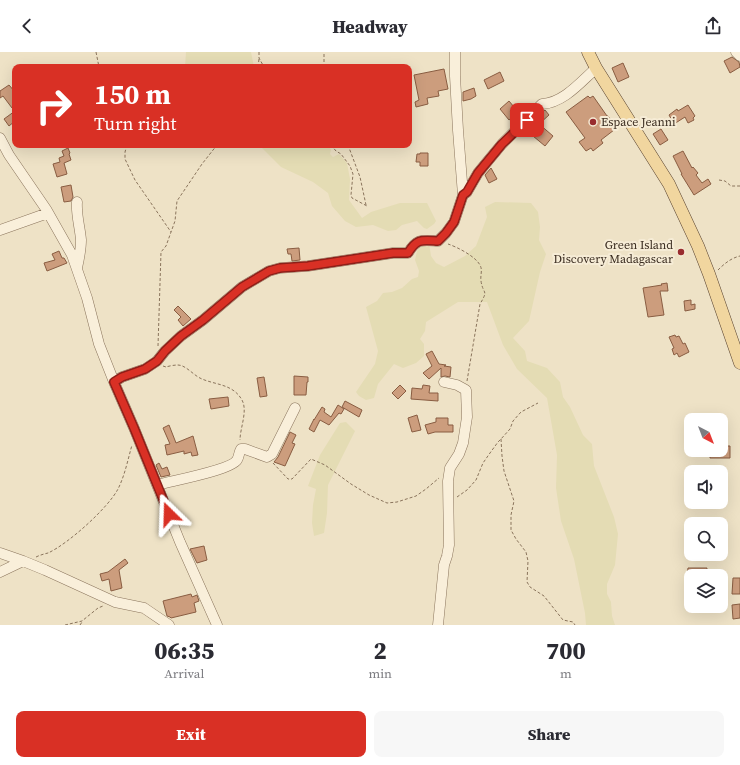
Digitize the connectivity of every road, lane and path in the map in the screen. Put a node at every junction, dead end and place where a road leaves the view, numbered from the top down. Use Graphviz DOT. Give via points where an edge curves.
graph roads {
  1 [pos="96,52"];
  2 [pos="259,52"];
  3 [pos="324,52"];
  4 [pos="455,52"];
  5 [pos="588,52"];
  6 [pos="736,52"];
  7 [pos="740,56"];
  8 [pos="259,58"];
  9 [pos="98,64"];
  10 [pos="258,64"];
  11 [pos="262,64"];
  12 [pos="324,64"];
  13 [pos="596,68"];
  14 [pos="0,138"];
  15 [pos="126,148"];
  16 [pos="215,148"];
  17 [pos="334,148"];
  18 [pos="349,148"];
  19 [pos="719,180"];
  20 [pos="740,186"];
  21 [pos="463,195"];
  22 [pos="77,202"];
  23 [pos="48,213"];
  24 [pos="0,230"];
  25 [pos="171,232"];
  26 [pos="438,241"];
  27 [pos="740,256"];
  28 [pos="77,268"];
  29 [pos="709,274"];
  30 [pos="157,361"];
  31 [pos="740,363"];
  32 [pos="114,382"];
  33 [pos="444,382"];
  34 [pos="466,390"];
  35 [pos="538,403"];
  36 [pos="295,408"];
  37 [pos="502,439"];
  38 [pos="132,445"];
  39 [pos="241,448"];
  40 [pos="267,457"];
  41 [pos="450,468"];
  42 [pos="157,485"];
  43 [pos="455,500"];
  44 [pos="0,553"];
  45 [pos="23,561"];
  46 [pos="0,572"];
  47 [pos="115,602"];
  48 [pos="82,621"];
  49 [pos="65,625"];
  50 [pos="80,625"];
  51 [pos="169,625"];
  52 [pos="217,625"];
  53 [pos="438,625"];
  54 [pos="575,625"];
  1 -- 9 [label="path"];
  2 -- 8 [label="path"];
  3 -- 12 [label="path"];
  4 -- 21 [label="street"];
  5 -- 13 [label="main road"];
  6 -- 7 [label="street"];
  8 -- 10 [label="path"];
  8 -- 11 [label="path"];
  13 -- 21 [label="street" via="566,95 554,102 542,104 502,144"];
  13 -- 29 [label="main road" via="669,184"];
  14 -- 23 [label="street"];
  15 -- 25 [label="path" via="125,160 135,180"];
  16 -- 25 [label="path" via="177,201"];
  17 -- 18 [label="path" via="341,154 353,174 352,198 367,206"];
  19 -- 20 [label="path" via="731,186"];
  21 -- 26 [label="street" via="454,222"];
  22 -- 28 [label="street" via="81,241"];
  23 -- 24 [label="street"];
  23 -- 28 [label="street"];
  25 -- 30 [label="path" via="161,252"];
  26 -- 30 [label="street" via="420,240 408,253 269,271 242,287 181,336"];
  26 -- 34 [label="path" via="460,249 479,264 486,292 480,304"];
  27 -- 29 [label="path"];
  28 -- 32 [label="street" via="99,344"];
  29 -- 31 [label="main road"];
  30 -- 32 [label="street"];
  30 -- 39 [label="path" via="166,367 184,367 202,379 224,385 236,392 242,400 244,409"];
  32 -- 42 [label="street"];
  33 -- 34 [label="street"];
  34 -- 41 [label="street" via="467,417 463,443"];
  35 -- 37 [label="path" via="521,412"];
  36 -- 40 [label="street" via="272,454"];
  37 -- 43 [label="path" via="490,452 476,480"];
  37 -- 54 [label="path" via="504,471 514,501 511,530 526,552 527,582 544,596 563,620"];
  38 -- 45 [label="path" via="119,487 96,516 63,544 48,553"];
  39 -- 40 [label="street"];
  39 -- 42 [label="street" via="237,460 224,468"];
  40 -- 41 [label="path" via="288,480 312,459 325,465 363,492 387,503 416,496"];
  41 -- 53 [label="street" via="449,545 444,565"];
  42 -- 52 [label="street"];
  44 -- 45 [label="street"];
  45 -- 46 [label="street"];
  45 -- 47 [label="street"];
  47 -- 48 [label="path" via="98,608"];
  47 -- 51 [label="street" via="144,608"];
  48 -- 49 [label="path"];
  48 -- 50 [label="path"];
}
